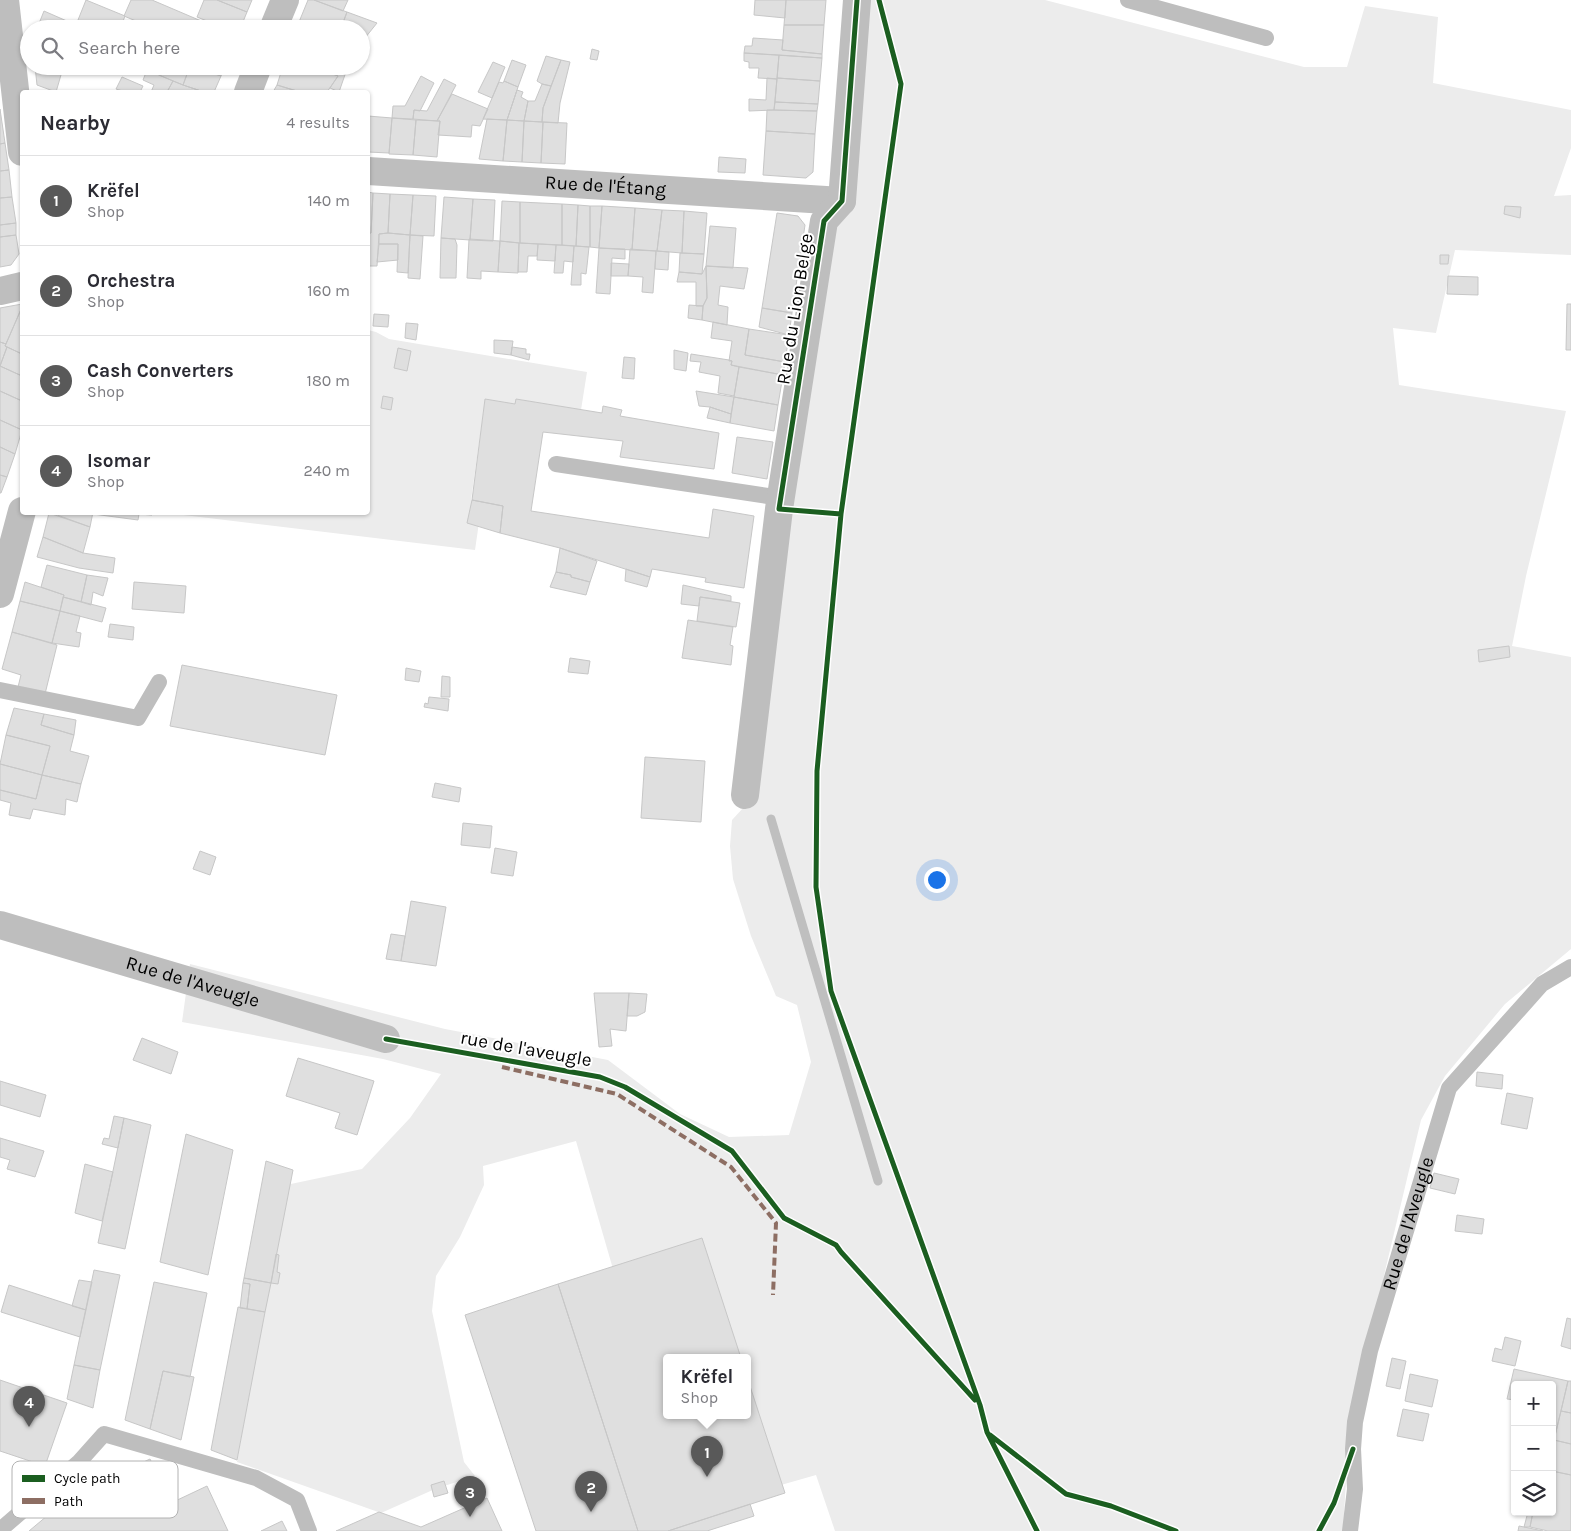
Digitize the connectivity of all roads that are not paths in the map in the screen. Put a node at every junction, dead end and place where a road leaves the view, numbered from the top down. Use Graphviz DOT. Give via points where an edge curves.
graph roads {
  1 [pos="4,0"];
  2 [pos="285,0"];
  3 [pos="857,0"];
  4 [pos="1128,0"];
  5 [pos="277,20"];
  6 [pos="1266,38"];
  7 [pos="255,75"];
  8 [pos="249,90"];
  9 [pos="20,135"];
  10 [pos="370,171"];
  11 [pos="842,201"];
  12 [pos="20,286"];
  13 [pos="0,291"];
  14 [pos="556,464"];
  15 [pos="781,498"];
  16 [pos="21,515"];
  17 [pos="0,594"];
  18 [pos="159,682"];
  19 [pos="0,690"];
  20 [pos="745,795"];
  21 [pos="0,925"];
  22 [pos="1571,967"];
  23 [pos="386,1039"];
  24 [pos="80,1461"];
  25 [pos="14,1518"];
  26 [pos="0,1530"];
  27 [pos="309,1531"];
  28 [pos="1350,1531"];
  1 -- 9 [label="street"];
  2 -- 5 [label="street"];
  3 -- 11 [label="street"];
  4 -- 6 [label="lane"];
  7 -- 8 [label="street"];
  10 -- 11 [label="street, Rue de l'Étang"];
  11 -- 15 [label="street, Rue du Lion Belge" via="824,221"];
  12 -- 13 [label="street"];
  14 -- 15 [label="lane"];
  15 -- 20 [label="street, Rue du Lion Belge"];
  16 -- 17 [label="street"];
  18 -- 19 [label="lane" via="138,718"];
  21 -- 23 [label="street, Rue de l'Aveugle"];
  22 -- 28 [label="lane, Rue de l'Aveugle" via="1542,984 1449,1088 1370,1351 1355,1422 1355,1489"];
  24 -- 27 [label="lane" via="104,1434 256,1478 297,1500"];
  25 -- 26 [label="lane"];
}
